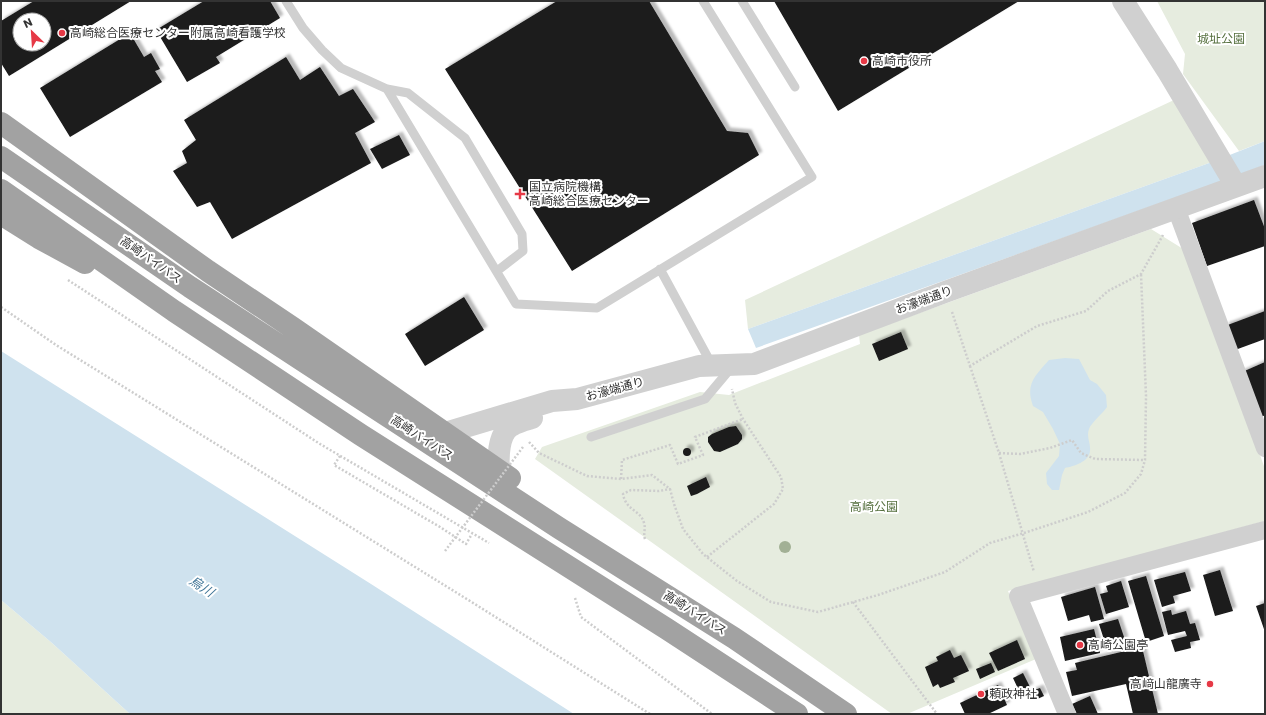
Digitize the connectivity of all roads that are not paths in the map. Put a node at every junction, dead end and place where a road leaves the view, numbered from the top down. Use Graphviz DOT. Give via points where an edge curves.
graph roads {
  1 [pos="286,1"];
  2 [pos="703,1"];
  3 [pos="742,1"];
  4 [pos="1123,1"];
  5 [pos="795,87"];
  6 [pos="387,89"];
  7 [pos="1,123"];
  8 [pos="1,157"];
  9 [pos="1265,176"];
  10 [pos="1233,182"];
  11 [pos="1,190"];
  12 [pos="1176,208"];
  13 [pos="1,214"];
  14 [pos="660,269"];
  15 [pos="497,271"];
  16 [pos="174,311"];
  17 [pos="722,366"];
  18 [pos="577,399"];
  19 [pos="445,433"];
  20 [pos="591,437"];
  21 [pos="1265,448"];
  22 [pos="499,471"];
  23 [pos="1265,530"];
  24 [pos="734,638"];
  25 [pos="797,714"];
  26 [pos="846,714"];
  27 [pos="1067,714"];
  1 -- 6 [label="lane" via="303,28 341,68"];
  2 -- 14 [label="lane" via="812,177"];
  3 -- 5 [label="lane"];
  4 -- 10 [label="street"];
  6 -- 15 [label="lane"];
  6 -- 15 [label="lane" via="408,93 466,138 522,234 523,251"];
  7 -- 19 [label="highway" via="208,272"];
  8 -- 24 [label="highway, 高崎バイパス" via="190,287 559,528"];
  9 -- 10 [label="street, お濠端通り"];
  10 -- 12 [label="street, お濠端通り"];
  11 -- 16 [label="highway"];
  12 -- 17 [label="street, お濠端通り" via="754,364"];
  12 -- 21 [label="street"];
  13 -- 16 [label="highway" via="39,238"];
  14 -- 15 [label="lane" via="597,308 516,304"];
  14 -- 17 [label="lane"];
  16 -- 25 [label="highway" via="361,435"];
  17 -- 18 [label="street, お濠端通り" via="699,366"];
  17 -- 20 [label="lane" via="705,399"];
  18 -- 19 [label="street" via="552,401"];
  18 -- 22 [label="street" via="557,411 509,427 499,449"];
  19 -- 22 [label="highway"];
  22 -- 24 [label="highway" via="574,520"];
  23 -- 27 [label="street" via="1018,596"];
  24 -- 26 [label="highway, 高崎バイパス"];
}
